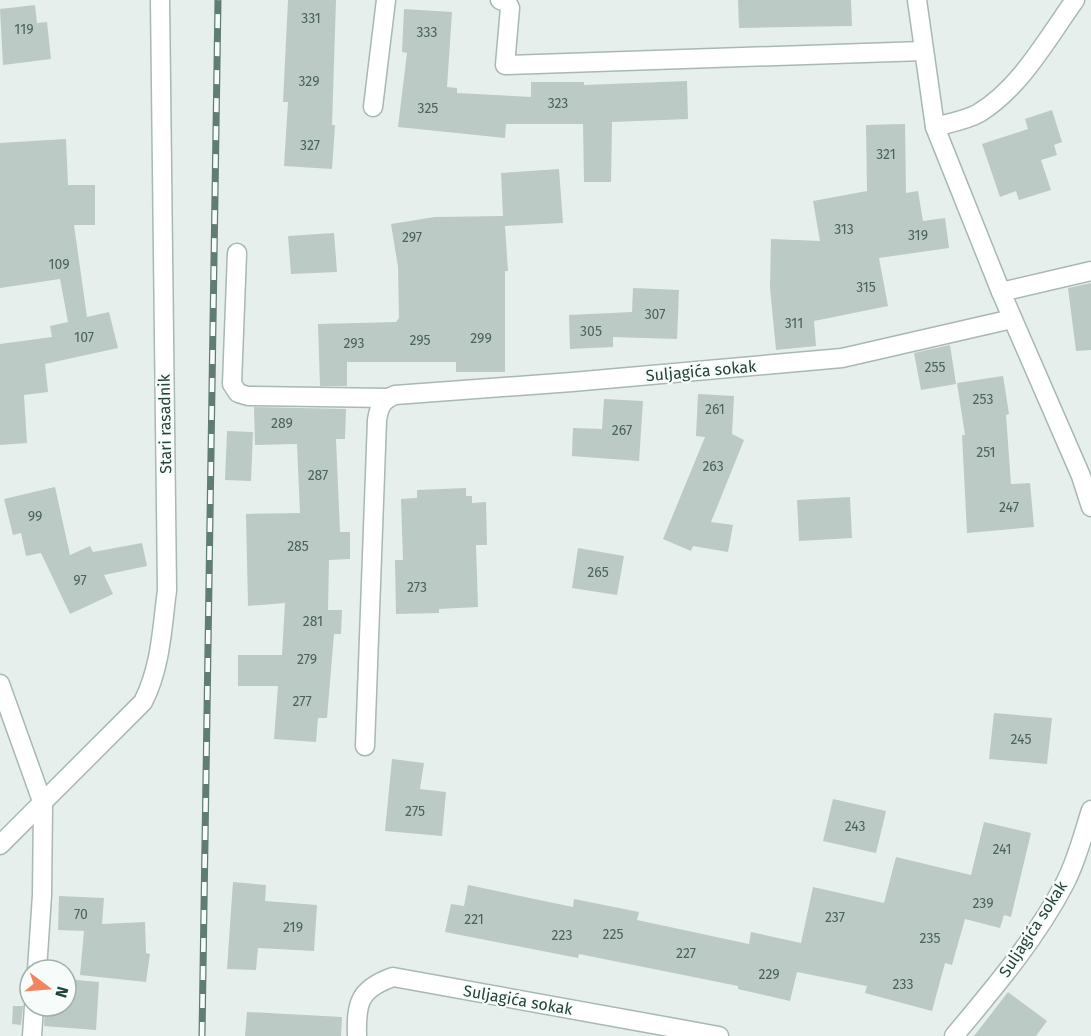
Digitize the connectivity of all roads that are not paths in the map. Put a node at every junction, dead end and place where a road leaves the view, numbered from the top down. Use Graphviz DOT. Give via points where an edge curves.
graph roads {
  1 [pos="160,0"];
  2 [pos="386,0"];
  3 [pos="500,0"];
  4 [pos="917,0"];
  5 [pos="1075,0"];
  6 [pos="923,51"];
  7 [pos="373,107"];
  8 [pos="935,127"];
  9 [pos="237,254"];
  10 [pos="1091,271"];
  11 [pos="1001,292"];
  12 [pos="1012,319"];
  13 [pos="387,398"];
  14 [pos="1091,507"];
  15 [pos="0,684"];
  16 [pos="365,746"];
  17 [pos="43,804"];
  18 [pos="1091,810"];
  19 [pos="0,845"];
  20 [pos="38,958"];
  21 [pos="33,1018"];
  22 [pos="32,1036"];
  23 [pos="357,1036"];
  24 [pos="719,1036"];
  25 [pos="954,1036"];
  1 -- 17 [label="street, Stari rasadnik" via="167,590 157,664 142,702"];
  2 -- 7 [label="street"];
  3 -- 6 [label="street" via="510,8 505,65"];
  4 -- 6 [label="street"];
  5 -- 8 [label="street" via="1000,99 977,114"];
  6 -- 8 [label="street"];
  8 -- 11 [label="street"];
  9 -- 13 [label="street, Suljagića sokak" via="232,384 238,393"];
  10 -- 11 [label="street"];
  11 -- 12 [label="street"];
  12 -- 13 [label="street, Suljagića sokak" via="842,358"];
  12 -- 14 [label="street"];
  13 -- 16 [label="street" via="377,420"];
  15 -- 17 [label="street"];
  17 -- 19 [label="street, Stari rasadnik"];
  17 -- 20 [label="street"];
  18 -- 25 [label="street, Suljagića sokak" via="1077,855 1052,905 1009,969"];
  21 -- 22 [label="street"];
  23 -- 24 [label="street, Suljagića sokak" via="357,1008 364,993 393,977"];
}
